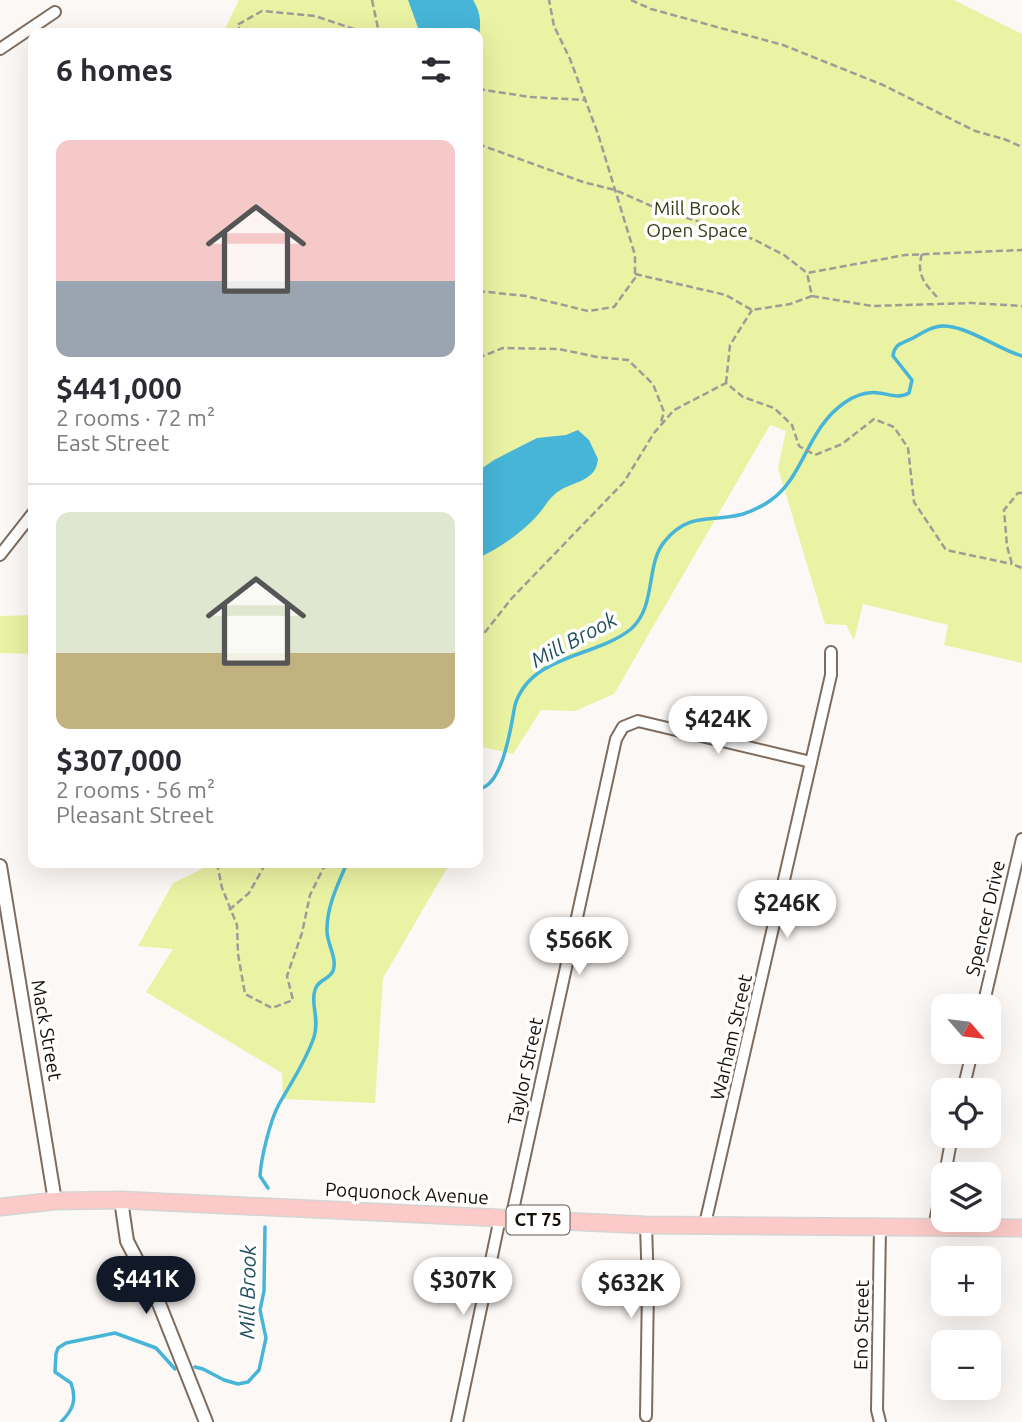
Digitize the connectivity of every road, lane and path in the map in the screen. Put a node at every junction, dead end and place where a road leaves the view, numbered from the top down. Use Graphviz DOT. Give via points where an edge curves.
graph roads {
  1 [pos="372,0"];
  2 [pos="549,0"];
  3 [pos="631,0"];
  4 [pos="55,12"];
  5 [pos="31,28"];
  6 [pos="239,28"];
  7 [pos="351,28"];
  8 [pos="378,28"];
  9 [pos="28,30"];
  10 [pos="0,49"];
  11 [pos="483,90"];
  12 [pos="585,100"];
  13 [pos="483,146"];
  14 [pos="1022,147"];
  15 [pos="615,190"];
  16 [pos="1022,250"];
  17 [pos="923,254"];
  18 [pos="807,273"];
  19 [pos="635,274"];
  20 [pos="483,292"];
  21 [pos="812,296"];
  22 [pos="937,297"];
  23 [pos="1022,306"];
  24 [pos="752,310"];
  25 [pos="483,356"];
  26 [pos="726,383"];
  27 [pos="660,425"];
  28 [pos="1022,493"];
  29 [pos="28,519"];
  30 [pos="0,555"];
  31 [pos="1012,564"];
  32 [pos="1022,568"];
  33 [pos="483,635"];
  34 [pos="831,652"];
  35 [pos="811,762"];
  36 [pos="1022,839"];
  37 [pos="0,866"];
  38 [pos="218,868"];
  39 [pos="262,868"];
  40 [pos="324,868"];
  41 [pos="229,910"];
  42 [pos="986,994"];
  43 [pos="121,1200"];
  44 [pos="55,1201"];
  45 [pos="0,1208"];
  46 [pos="505,1219"];
  47 [pos="705,1224"];
  48 [pos="646,1225"];
  49 [pos="931,1227"];
  50 [pos="880,1228"];
  51 [pos="1001,1228"];
  52 [pos="1022,1228"];
  53 [pos="646,1416"];
  54 [pos="206,1422"];
  55 [pos="457,1422"];
  56 [pos="880,1422"];
  1 -- 8 [label="path"];
  2 -- 12 [label="path" via="554,26"];
  3 -- 14 [label="path" via="783,45 883,85 975,131"];
  4 -- 5 [label="street"];
  6 -- 7 [label="path" via="237,25 262,11 315,16"];
  9 -- 10 [label="street"];
  11 -- 12 [label="path"];
  12 -- 15 [label="path"];
  13 -- 15 [label="path"];
  15 -- 18 [label="path" via="753,239"];
  15 -- 19 [label="path" via="635,255"];
  16 -- 17 [label="path"];
  17 -- 18 [label="path"];
  17 -- 22 [label="path" via="918,266"];
  18 -- 21 [label="path"];
  19 -- 20 [label="path" via="614,307 588,311"];
  19 -- 24 [label="path" via="726,295"];
  21 -- 23 [label="path" via="872,306"];
  21 -- 24 [label="path"];
  24 -- 26 [label="path" via="730,345"];
  25 -- 27 [label="path" via="503,348 559,349 628,360 653,384 664,412"];
  26 -- 27 [label="path" via="674,410"];
  26 -- 31 [label="path" via="743,397 774,408 792,425 799,446 815,455 842,444 874,419 894,427 908,448 914,502 946,550"];
  27 -- 33 [label="path" via="624,482 512,598"];
  28 -- 31 [label="path" via="1004,510"];
  29 -- 30 [label="street"];
  31 -- 32 [label="path"];
  34 -- 35 [label="street, Warham Street" via="831,675"];
  35 -- 46 [label="street, Taylor Street" via="638,721 623,727 616,739"];
  35 -- 47 [label="street, Warham Street"];
  36 -- 42 [label="street, Spencer Drive"];
  37 -- 44 [label="street, Mack Street"];
  38 -- 41 [label="path"];
  39 -- 41 [label="path" via="250,893"];
  40 -- 41 [label="path" via="310,895 288,976 293,1000 272,1008 246,994 237,925"];
  43 -- 44 [label="main road, Poquonock Avenue / CT 75"];
  43 -- 46 [label="main road, Poquonock Avenue / CT 75"];
  43 -- 54 [label="street" via="127,1241 158,1301"];
  44 -- 45 [label="main road, Poquonock Avenue / CT 75"];
  46 -- 48 [label="main road, Poquonock Avenue / CT 75"];
  46 -- 55 [label="street, Taylor Street"];
  47 -- 48 [label="main road, Poquonock Avenue / CT 75"];
  47 -- 50 [label="main road, Poquonock Avenue / CT 75"];
  48 -- 53 [label="street"];
  49 -- 50 [label="main road, Poquonock Avenue / CT 75"];
  50 -- 56 [label="street, Eno Street"];
  51 -- 52 [label="main road, Poquonock Avenue / CT 75"];
}
